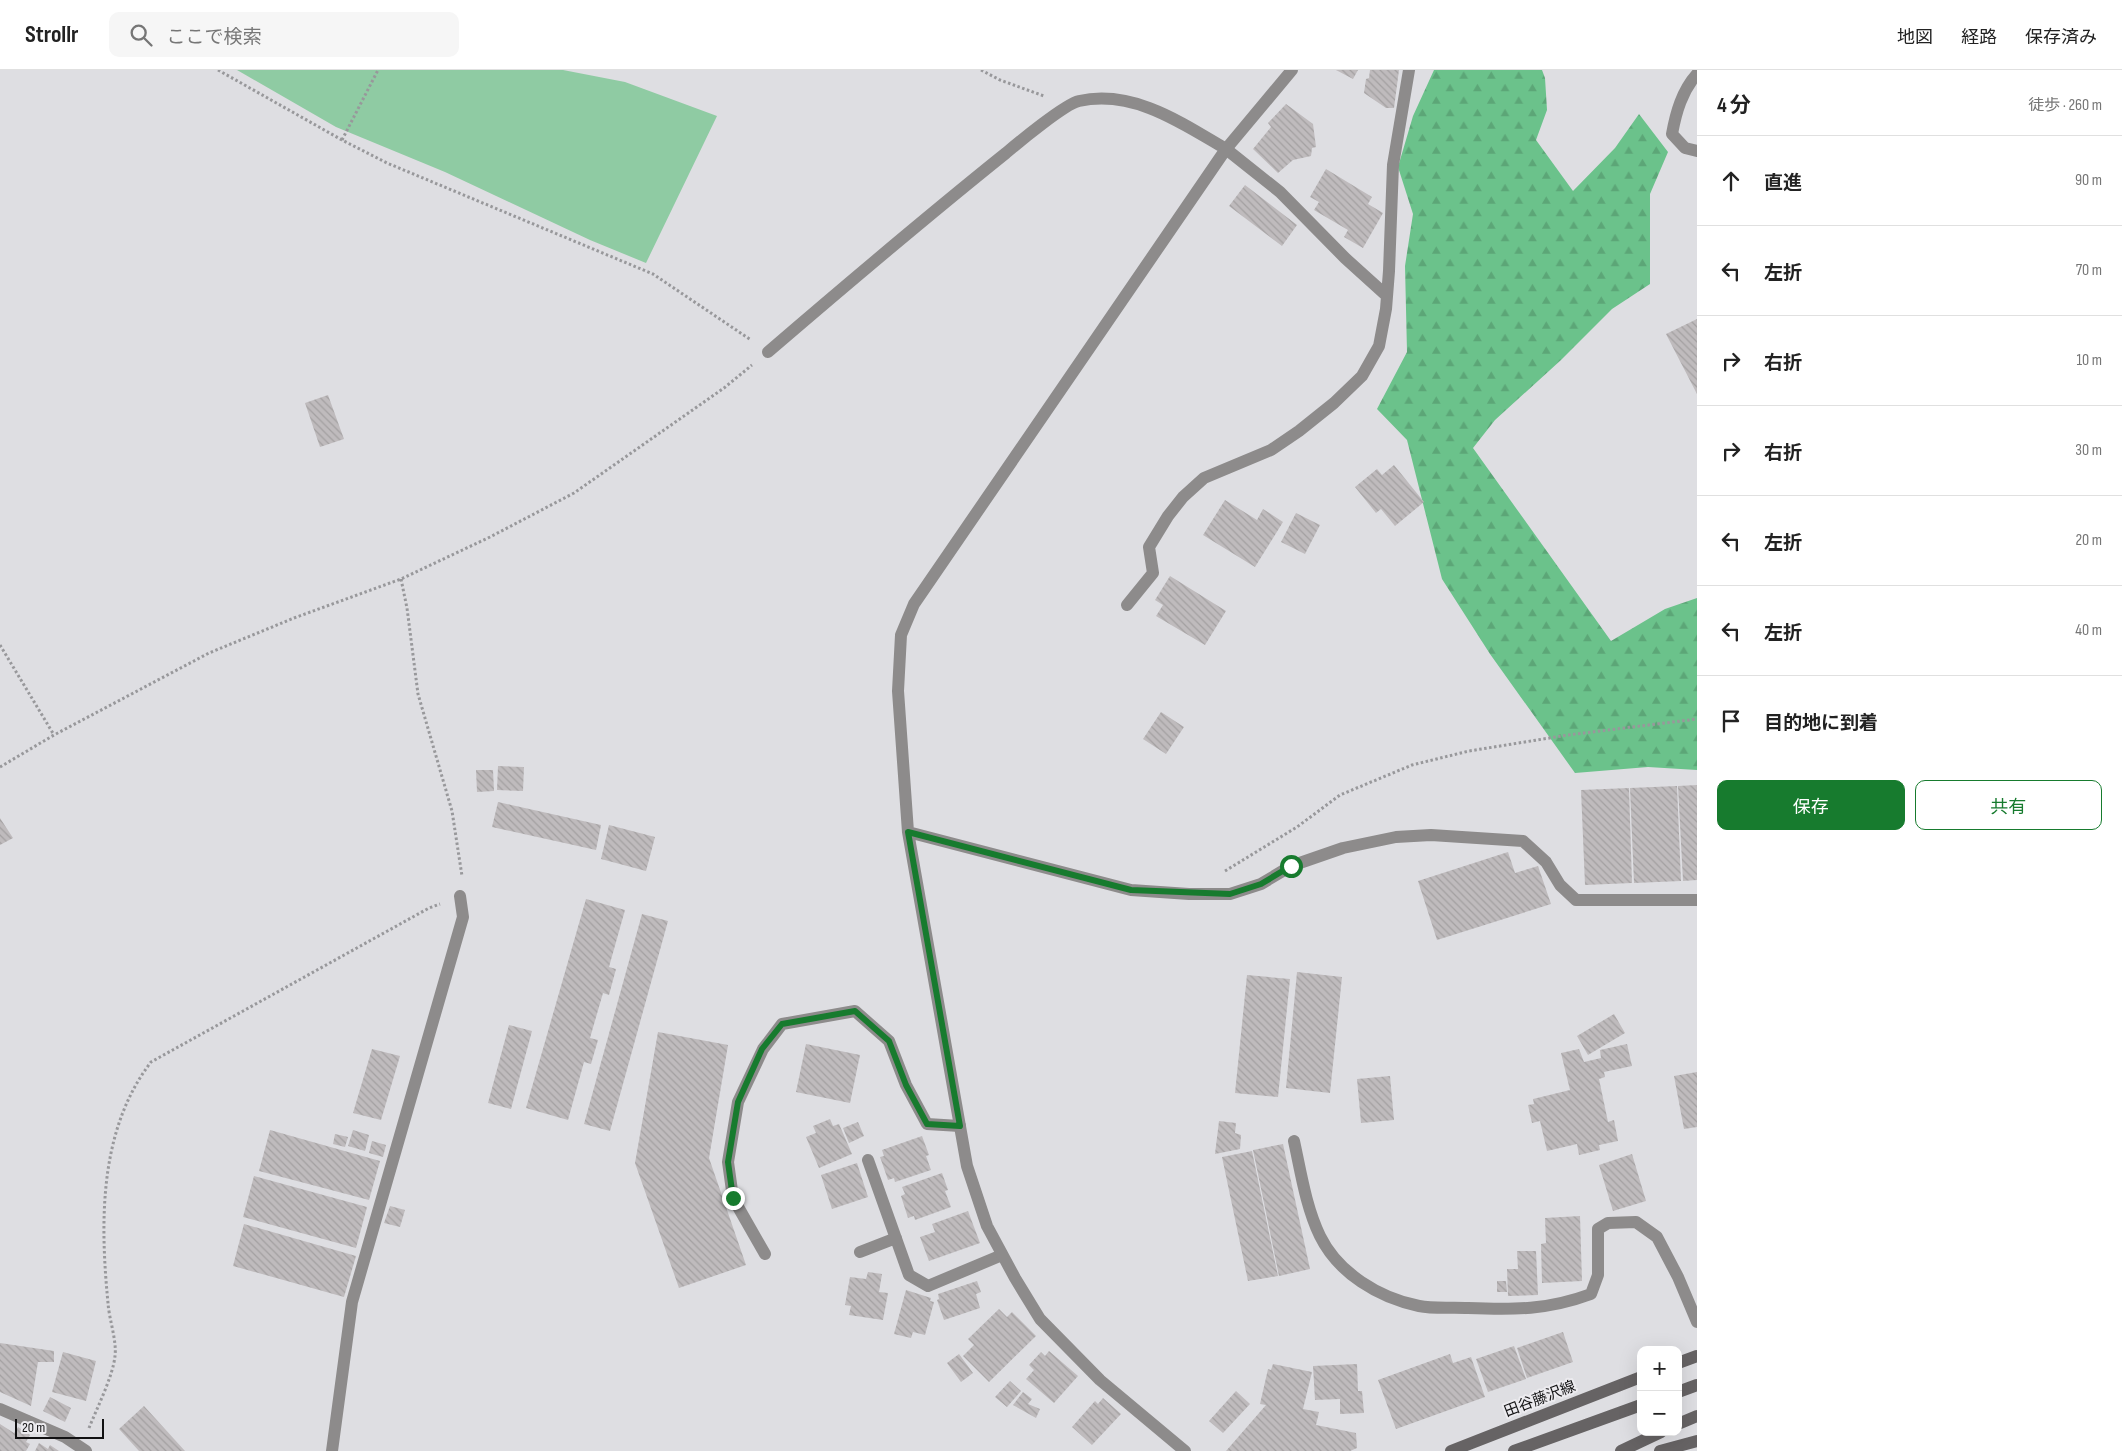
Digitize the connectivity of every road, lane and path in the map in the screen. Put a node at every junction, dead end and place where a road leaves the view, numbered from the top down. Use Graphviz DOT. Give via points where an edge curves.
graph roads {
  1 [pos="218,70"];
  2 [pos="378,70"];
  3 [pos="981,70"];
  4 [pos="1292,70"];
  5 [pos="1409,70"];
  6 [pos="1697,74"];
  7 [pos="1077,101"];
  8 [pos="342,140"];
  9 [pos="1226,149"];
  10 [pos="1697,151"];
  11 [pos="1387,296"];
  12 [pos="768,352"];
  13 [pos="400,578"];
  14 [pos="1127,605"];
  15 [pos="0,645"];
  16 [pos="1697,719"];
  17 [pos="54,735"];
  18 [pos="0,767"];
  19 [pos="908,832"];
  20 [pos="1222,873"];
  21 [pos="460,896"];
  22 [pos="1697,900"];
  23 [pos="960,1126"];
  24 [pos="1294,1141"];
  25 [pos="868,1160"];
  26 [pos="896,1238"];
  27 [pos="860,1252"];
  28 [pos="765,1254"];
  29 [pos="1002,1255"];
  30 [pos="1697,1322"];
  31 [pos="1697,1356"];
  32 [pos="1682,1362"];
  33 [pos="1637,1380"];
  34 [pos="1697,1385"];
  35 [pos="1681,1391"];
  36 [pos="1637,1406"];
  37 [pos="0,1409"];
  38 [pos="1697,1416"];
  39 [pos="1682,1422"];
  40 [pos="1653,1436"];
  41 [pos="1697,1441"];
  42 [pos="84,1449"];
  43 [pos="332,1451"];
  44 [pos="1185,1451"];
  45 [pos="1451,1451"];
  46 [pos="1514,1451"];
  47 [pos="1621,1451"];
  48 [pos="1660,1451"];
  1 -- 8 [label="path"];
  2 -- 8 [label="path"];
  3 -- 7 [label="path" via="1038,96"];
  4 -- 9 [label="street"];
  5 -- 11 [label="street" via="1393,165"];
  6 -- 10 [label="street" via="1688,84 1676,112 1672,134 1685,148"];
  7 -- 9 [label="street" via="1101,98 1137,103 1175,119"];
  7 -- 12 [label="street" via="1036,129 899,239"];
  8 -- 12 [label="path" via="387,163 653,274"];
  9 -- 11 [label="street" via="1280,192"];
  9 -- 19 [label="street" via="914,604 900,635 898,691"];
  11 -- 14 [label="street" via="1379,346 1362,376 1334,403 1271,450 1204,478 1183,497 1149,547 1153,573"];
  12 -- 13 [label="path" via="724,388 574,493 490,537"];
  13 -- 17 [label="path" via="209,653"];
  13 -- 21 [label="path" via="418,694 452,811 463,878"];
  15 -- 17 [label="path"];
  16 -- 20 [label="path" via="1568,734 1469,751 1412,765 1340,795 1297,827"];
  17 -- 18 [label="path"];
  19 -- 22 [label="street" via="1131,890 1230,894 1261,884 1291,866 1343,848 1396,837 1478,837 1523,841 1546,862 1560,885 1576,900"];
  19 -- 23 [label="street"];
  21 -- 42 [label="path" via="429,908 151,1062 137,1081 115,1135 104,1206 108,1304 115,1356"];
  21 -- 43 [label="street" via="463,917 352,1302"];
  23 -- 28 [label="street" via="927,1124 906,1085 889,1041 855,1011 782,1024 762,1049 738,1102 728,1162 733,1198"];
  23 -- 29 [label="street" via="984,1217"];
  24 -- 30 [label="street" via="1304,1190 1320,1237 1346,1272 1383,1295 1420,1306 1514,1310 1564,1304 1591,1294 1598,1274 1598,1230 1608,1223 1636,1222 1657,1237"];
  25 -- 26 [label="street"];
  26 -- 27 [label="street"];
  26 -- 29 [label="street" via="909,1275 928,1286"];
  29 -- 44 [label="street" via="1040,1319 1100,1380"];
  31 -- 32 [label="main road"];
  33 -- 45 [label="main road, 田谷藤沢線"];
  34 -- 35 [label="main road"];
  36 -- 46 [label="main road"];
  37 -- 42 [label="street"];
  38 -- 39 [label="main road"];
  40 -- 47 [label="main road"];
  41 -- 48 [label="main road"];
}
